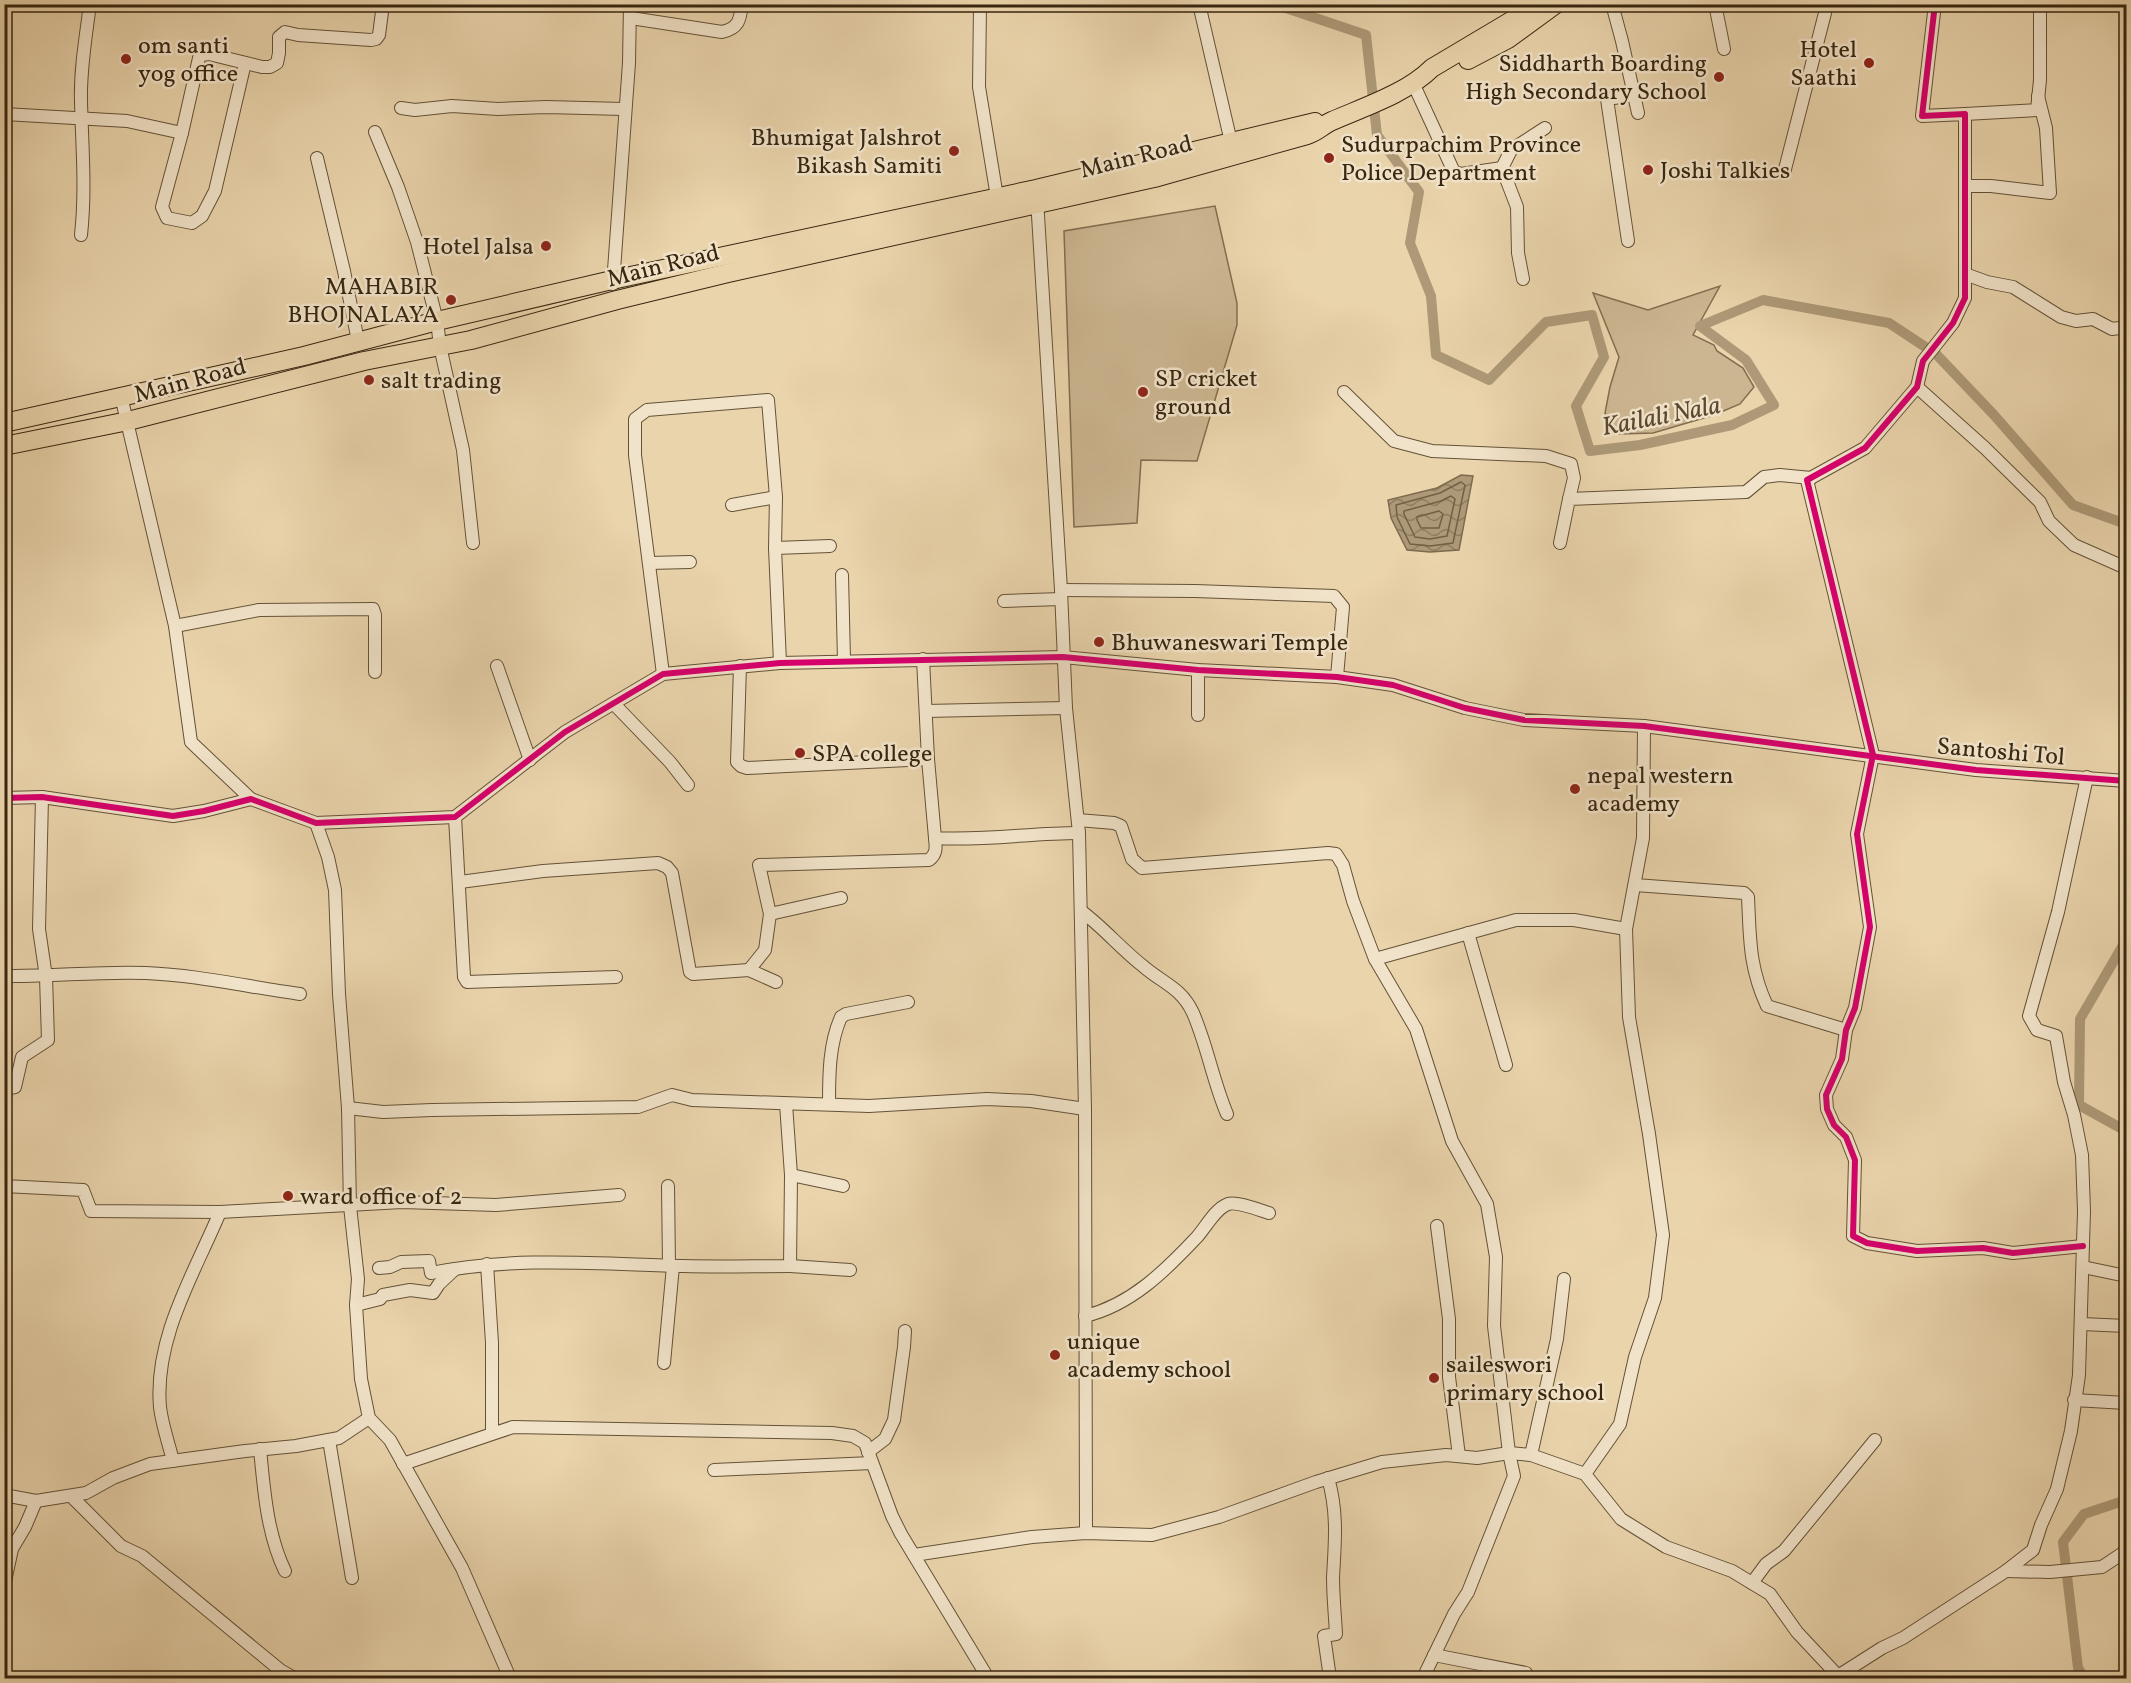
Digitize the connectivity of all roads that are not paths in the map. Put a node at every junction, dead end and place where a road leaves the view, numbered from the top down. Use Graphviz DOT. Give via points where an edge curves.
graph roads {
  1 [pos="90,4"];
  2 [pos="383,4"];
  3 [pos="630,4"];
  4 [pos="742,4"];
  5 [pos="980,4"];
  6 [pos="1199,4"];
  7 [pos="1533,4"];
  8 [pos="1556,4"];
  9 [pos="1612,4"];
  10 [pos="1715,4"];
  11 [pos="1825,4"];
  12 [pos="1935,4"];
  13 [pos="2040,4"];
  14 [pos="631,18"];
  15 [pos="1724,49"];
  16 [pos="245,63"];
  17 [pos="1415,81"];
  18 [pos="1634,95"];
  19 [pos="2038,96"];
  20 [pos="400,108"];
  21 [pos="624,109"];
  22 [pos="1638,113"];
  23 [pos="4,114"];
  24 [pos="1965,114"];
  25 [pos="82,118"];
  26 [pos="1329,122"];
  27 [pos="1545,128"];
  28 [pos="375,132"];
  29 [pos="182,133"];
  30 [pos="1231,142"];
  31 [pos="317,158"];
  32 [pos="1502,168"];
  33 [pos="1784,173"];
  34 [pos="1965,186"];
  35 [pos="997,197"];
  36 [pos="1036,197"];
  37 [pos="81,235"];
  38 [pos="1628,241"];
  39 [pos="802,248"];
  40 [pos="1965,274"];
  41 [pos="1522,279"];
  42 [pos="612,280"];
  43 [pos="617,300"];
  44 [pos="437,321"];
  45 [pos="2127,327"];
  46 [pos="358,341"];
  47 [pos="440,346"];
  48 [pos="305,365"];
  49 [pos="1917,387"];
  50 [pos="1344,392"];
  51 [pos="121,396"];
  52 [pos="128,421"];
  53 [pos="4,423"];
  54 [pos="4,446"];
  55 [pos="1811,478"];
  56 [pos="776,497"];
  57 [pos="1569,499"];
  58 [pos="732,505"];
  59 [pos="473,543"];
  60 [pos="1560,543"];
  61 [pos="830,546"];
  62 [pos="775,548"];
  63 [pos="690,562"];
  64 [pos="649,563"];
  65 [pos="2127,568"];
  66 [pos="842,575"];
  67 [pos="1061,595"];
  68 [pos="1004,601"];
  69 [pos="175,626"];
  70 [pos="1063,657"];
  71 [pos="923,659"];
  72 [pos="844,661"];
  73 [pos="780,663"];
  74 [pos="497,666"];
  75 [pos="740,666"];
  76 [pos="1198,670"];
  77 [pos="375,672"];
  78 [pos="663,674"];
  79 [pos="1337,676"];
  80 [pos="615,704"];
  81 [pos="1066,708"];
  82 [pos="926,711"];
  83 [pos="1198,715"];
  84 [pos="1644,726"];
  85 [pos="1873,755"];
  86 [pos="928,759"];
  87 [pos="530,760"];
  88 [pos="2086,777"];
  89 [pos="2127,782"];
  90 [pos="688,785"];
  91 [pos="42,796"];
  92 [pos="4,798"];
  93 [pos="251,799"];
  94 [pos="455,817"];
  95 [pos="1078,820"];
  96 [pos="316,823"];
  97 [pos="1079,833"];
  98 [pos="935,838"];
  99 [pos="460,882"];
  100 [pos="1635,885"];
  101 [pos="841,898"];
  102 [pos="1081,910"];
  103 [pos="770,914"];
  104 [pos="1626,929"];
  105 [pos="1468,933"];
  106 [pos="1375,959"];
  107 [pos="749,970"];
  108 [pos="4,976"];
  109 [pos="46,977"];
  110 [pos="616,977"];
  111 [pos="776,982"];
  112 [pos="300,994"];
  113 [pos="908,1002"];
  114 [pos="1845,1030"];
  115 [pos="1506,1065"];
  116 [pos="4,1089"];
  117 [pos="786,1104"];
  118 [pos="829,1104"];
  119 [pos="348,1108"];
  120 [pos="1085,1109"];
  121 [pos="1227,1114"];
  122 [pos="791,1175"];
  123 [pos="4,1186"];
  124 [pos="668,1186"];
  125 [pos="843,1186"];
  126 [pos="619,1195"];
  127 [pos="350,1206"];
  128 [pos="219,1212"];
  129 [pos="1269,1213"];
  130 [pos="1437,1226"];
  131 [pos="2083,1246"];
  132 [pos="487,1264"];
  133 [pos="671,1266"];
  134 [pos="790,1266"];
  135 [pos="2083,1267"];
  136 [pos="379,1268"];
  137 [pos="454,1269"];
  138 [pos="850,1270"];
  139 [pos="2127,1276"];
  140 [pos="1564,1278"];
  141 [pos="356,1305"];
  142 [pos="1085,1316"];
  143 [pos="2082,1323"];
  144 [pos="2127,1326"];
  145 [pos="905,1331"];
  146 [pos="664,1363"];
  147 [pos="2074,1400"];
  148 [pos="2127,1403"];
  149 [pos="369,1418"];
  150 [pos="492,1433"];
  151 [pos="329,1440"];
  152 [pos="1875,1440"];
  153 [pos="260,1449"];
  154 [pos="1509,1452"];
  155 [pos="1531,1455"];
  156 [pos="1459,1456"];
  157 [pos="870,1457"];
  158 [pos="173,1461"];
  159 [pos="403,1464"];
  160 [pos="714,1470"];
  161 [pos="1585,1474"];
  162 [pos="1329,1478"];
  163 [pos="4,1495"];
  164 [pos="70,1496"];
  165 [pos="36,1501"];
  166 [pos="1086,1533"];
  167 [pos="2127,1551"];
  168 [pos="914,1555"];
  169 [pos="285,1571"];
  170 [pos="2006,1571"];
  171 [pos="352,1578"];
  172 [pos="1752,1583"];
  173 [pos="4,1586"];
  174 [pos="1434,1656"];
  175 [pos="1526,1673"];
  176 [pos="1839,1677"];
  177 [pos="294,1678"];
  178 [pos="510,1678"];
  179 [pos="988,1678"];
  180 [pos="1330,1678"];
  181 [pos="1423,1678"];
  1 -- 25 [label="street"];
  2 -- 16 [label="street" via="376,39 285,32 279,37 277,63 262,67"];
  3 -- 14 [label="street"];
  4 -- 14 [label="street" via="740,18 732,29 722,32"];
  5 -- 35 [label="street" via="979,87"];
  6 -- 30 [label="street"];
  7 -- 17 [label="main road"];
  8 -- 17 [label="main road" via="1508,39 1435,76"];
  9 -- 18 [label="street"];
  10 -- 15 [label="street"];
  11 -- 33 [label="street"];
  12 -- 24 [label="street" via="1922,116"];
  13 -- 19 [label="street"];
  14 -- 21 [label="street"];
  16 -- 29 [label="street" via="201,55"];
  16 -- 29 [label="street" via="216,190 202,216 192,223 167,218 162,207"];
  17 -- 26 [label="main road, Main Road" via="1357,112"];
  17 -- 32 [label="street" via="1454,172"];
  18 -- 22 [label="street"];
  18 -- 38 [label="street" via="1607,99"];
  19 -- 24 [label="street" via="2037,110"];
  19 -- 34 [label="street" via="2046,128 2050,193"];
  20 -- 21 [label="street"];
  21 -- 42 [label="street"];
  23 -- 25 [label="street"];
  24 -- 34 [label="street"];
  25 -- 29 [label="street" via="127,121"];
  25 -- 37 [label="street" via="85,205"];
  26 -- 30 [label="main road, Main Road" via="1304,124"];
  26 -- 36 [label="main road, Main Road" via="1307,135 1154,178"];
  27 -- 32 [label="street" via="1511,150"];
  28 -- 44 [label="street" via="417,242"];
  30 -- 36 [label="main road, Main Road"];
  31 -- 46 [label="street"];
  32 -- 41 [label="street" via="1517,207"];
  34 -- 40 [label="street"];
  35 -- 36 [label="main road, Main Road"];
  35 -- 39 [label="main road, Main Road" via="878,222"];
  36 -- 39 [label="main road, Main Road"];
  36 -- 67 [label="street"];
  39 -- 42 [label="main road, Main Road"];
  39 -- 43 [label="main road, Main Road"];
  40 -- 45 [label="street" via="2013,287 2061,317 2076,321 2093,319 2112,329"];
  40 -- 49 [label="street" via="1965,298 1953,323 1923,361"];
  42 -- 43 [label="street"];
  42 -- 44 [label="main road, Main Road"];
  43 -- 47 [label="main road, Main Road"];
  44 -- 46 [label="main road, Main Road"];
  44 -- 47 [label="street"];
  46 -- 48 [label="main road, Main Road"];
  47 -- 48 [label="main road, Main Road"];
  47 -- 59 [label="street" via="463,450"];
  48 -- 51 [label="main road, Main Road"];
  48 -- 52 [label="main road, Main Road"];
  49 -- 55 [label="street" via="1865,448"];
  49 -- 65 [label="street" via="2040,502 2049,521 2074,545"];
  50 -- 57 [label="street" via="1394,441 1432,451 1546,456 1571,464 1574,478"];
  51 -- 52 [label="street"];
  51 -- 53 [label="main road, Main Road"];
  52 -- 54 [label="main road, Main Road"];
  52 -- 69 [label="street"];
  55 -- 57 [label="street" via="1764,477 1746,492"];
  55 -- 85 [label="street" via="1807,480"];
  56 -- 58 [label="street"];
  56 -- 62 [label="street"];
  56 -- 64 [label="street" via="768,400 647,410 635,420 635,455"];
  57 -- 60 [label="street"];
  61 -- 62 [label="street"];
  62 -- 73 [label="street"];
  63 -- 64 [label="street"];
  64 -- 78 [label="street"];
  66 -- 72 [label="street"];
  67 -- 68 [label="street"];
  67 -- 70 [label="street"];
  67 -- 79 [label="street" via="1195,591 1334,596 1343,607"];
  69 -- 77 [label="street" via="259,610 373,609"];
  69 -- 93 [label="street" via="191,742"];
  70 -- 71 [label="street, Santoshi Tol"];
  70 -- 76 [label="street, Santoshi Tol"];
  70 -- 81 [label="street"];
  71 -- 72 [label="street, Santoshi Tol"];
  71 -- 82 [label="street"];
  72 -- 73 [label="street, Santoshi Tol"];
  73 -- 75 [label="street, Santoshi Tol"];
  74 -- 87 [label="street"];
  75 -- 78 [label="street, Santoshi Tol"];
  75 -- 86 [label="street" via="737,762 741,766"];
  76 -- 79 [label="street, Santoshi Tol"];
  76 -- 83 [label="street"];
  78 -- 80 [label="street"];
  79 -- 84 [label="street, Santoshi Tol" via="1393,686 1465,708 1524,720"];
  80 -- 87 [label="street" via="566,732"];
  80 -- 90 [label="street"];
  81 -- 82 [label="street"];
  81 -- 95 [label="street"];
  82 -- 86 [label="street"];
  84 -- 85 [label="street, Santoshi Tol"];
  84 -- 100 [label="street" via="1643,838"];
  85 -- 88 [label="street, Santoshi Tol" via="1976,770"];
  85 -- 114 [label="street" via="1857,834 1870,927 1855,1008"];
  86 -- 98 [label="street"];
  87 -- 94 [label="street"];
  88 -- 89 [label="street, Santoshi Tol"];
  88 -- 131 [label="street" via="2058,912 2029,1016 2037,1030 2056,1036 2082,1155"];
  91 -- 92 [label="street"];
  91 -- 93 [label="street" via="173,816"];
  91 -- 109 [label="street" via="39,929"];
  93 -- 96 [label="street"];
  94 -- 96 [label="street"];
  94 -- 99 [label="street"];
  95 -- 97 [label="street"];
  95 -- 106 [label="street" via="1121,826 1132,859 1142,868 1336,854"];
  96 -- 119 [label="street" via="336,890"];
  97 -- 98 [label="street" via="965,840"];
  97 -- 102 [label="street"];
  98 -- 103 [label="street" via="934,856 929,860 754,864"];
  99 -- 107 [label="street" via="543,871 658,863 672,873 690,972"];
  99 -- 110 [label="street" via="466,982"];
  100 -- 104 [label="street"];
  100 -- 114 [label="street" via="1744,893 1748,897 1750,953 1756,983 1767,1006"];
  101 -- 103 [label="street"];
  102 -- 120 [label="street"];
  102 -- 121 [label="street" via="1144,968 1174,987 1184,1000 1192,1012"];
  103 -- 107 [label="street" via="765,950"];
  104 -- 105 [label="street" via="1574,920 1516,920"];
  104 -- 161 [label="street" via="1629,1017 1663,1235 1655,1298 1635,1357 1620,1424"];
  105 -- 106 [label="street"];
  105 -- 115 [label="street"];
  106 -- 154 [label="street" via="1416,1029 1452,1141 1487,1204 1496,1257 1494,1326"];
  107 -- 111 [label="street"];
  108 -- 109 [label="street"];
  109 -- 112 [label="street" via="69,973 149,973"];
  109 -- 116 [label="street" via="48,1040 22,1057 15,1087"];
  113 -- 118 [label="street" via="841,1017 833,1040"];
  114 -- 131 [label="street" via="1842,1059 1826,1095 1833,1125 1846,1137 1855,1160 1853,1236 1867,1243 1917,1251 1983,1248 2013,1253"];
  117 -- 118 [label="street"];
  117 -- 119 [label="street" via="692,1100 672,1095 638,1107 383,1112"];
  117 -- 122 [label="street"];
  118 -- 120 [label="street" via="869,1106 987,1099"];
  119 -- 127 [label="street"];
  120 -- 142 [label="street"];
  122 -- 125 [label="street"];
  122 -- 134 [label="street"];
  123 -- 128 [label="street" via="82,1190 90,1211"];
  124 -- 133 [label="street"];
  126 -- 127 [label="street" via="496,1205 402,1202"];
  127 -- 128 [label="street"];
  127 -- 141 [label="street" via="358,1279"];
  128 -- 158 [label="street" via="169,1329 160,1381 160,1408"];
  129 -- 142 [label="street" via="1233,1203 1221,1208 1174,1261 1131,1298"];
  130 -- 156 [label="street" via="1449,1319 1449,1377"];
  131 -- 135 [label="street"];
  132 -- 133 [label="street"];
  132 -- 137 [label="street"];
  132 -- 150 [label="street"];
  133 -- 134 [label="street"];
  133 -- 146 [label="street"];
  134 -- 138 [label="street"];
  135 -- 139 [label="street"];
  135 -- 143 [label="street"];
  136 -- 137 [label="street" via="417,1260 429,1261 431,1273"];
  137 -- 141 [label="street" via="432,1293 410,1290"];
  140 -- 155 [label="street" via="1557,1339"];
  141 -- 149 [label="street" via="361,1379"];
  142 -- 166 [label="street"];
  143 -- 144 [label="street"];
  143 -- 147 [label="street"];
  145 -- 157 [label="street" via="894,1420"];
  147 -- 148 [label="street"];
  147 -- 170 [label="street" via="2063,1470 2033,1550"];
  149 -- 151 [label="street" via="339,1438"];
  149 -- 159 [label="street" via="390,1440"];
  150 -- 157 [label="street" via="513,1426 832,1433 853,1436 865,1443"];
  150 -- 159 [label="street"];
  151 -- 153 [label="street"];
  151 -- 171 [label="street"];
  152 -- 172 [label="street" via="1784,1551 1766,1564"];
  153 -- 158 [label="street"];
  153 -- 169 [label="street" via="267,1509"];
  154 -- 155 [label="street"];
  154 -- 156 [label="street" via="1477,1458"];
  154 -- 174 [label="street" via="1514,1476 1468,1592"];
  155 -- 161 [label="street"];
  156 -- 162 [label="street" via="1382,1462"];
  157 -- 160 [label="street"];
  157 -- 168 [label="street" via="892,1516"];
  158 -- 164 [label="street" via="150,1464 86,1493"];
  159 -- 178 [label="street" via="462,1568"];
  161 -- 172 [label="street" via="1621,1519 1666,1547 1732,1571"];
  162 -- 166 [label="street" via="1219,1517 1152,1535"];
  162 -- 180 [label="street" via="1336,1537 1336,1634 1324,1636"];
  163 -- 165 [label="street"];
  164 -- 165 [label="street"];
  164 -- 177 [label="street" via="121,1546 142,1556"];
  165 -- 173 [label="street" via="12,1549"];
  166 -- 168 [label="street"];
  167 -- 170 [label="street" via="2102,1567"];
  168 -- 179 [label="street"];
  170 -- 176 [label="street"];
  172 -- 176 [label="street" via="1770,1594 1797,1632"];
  174 -- 175 [label="street"];
  174 -- 181 [label="street"];
}
